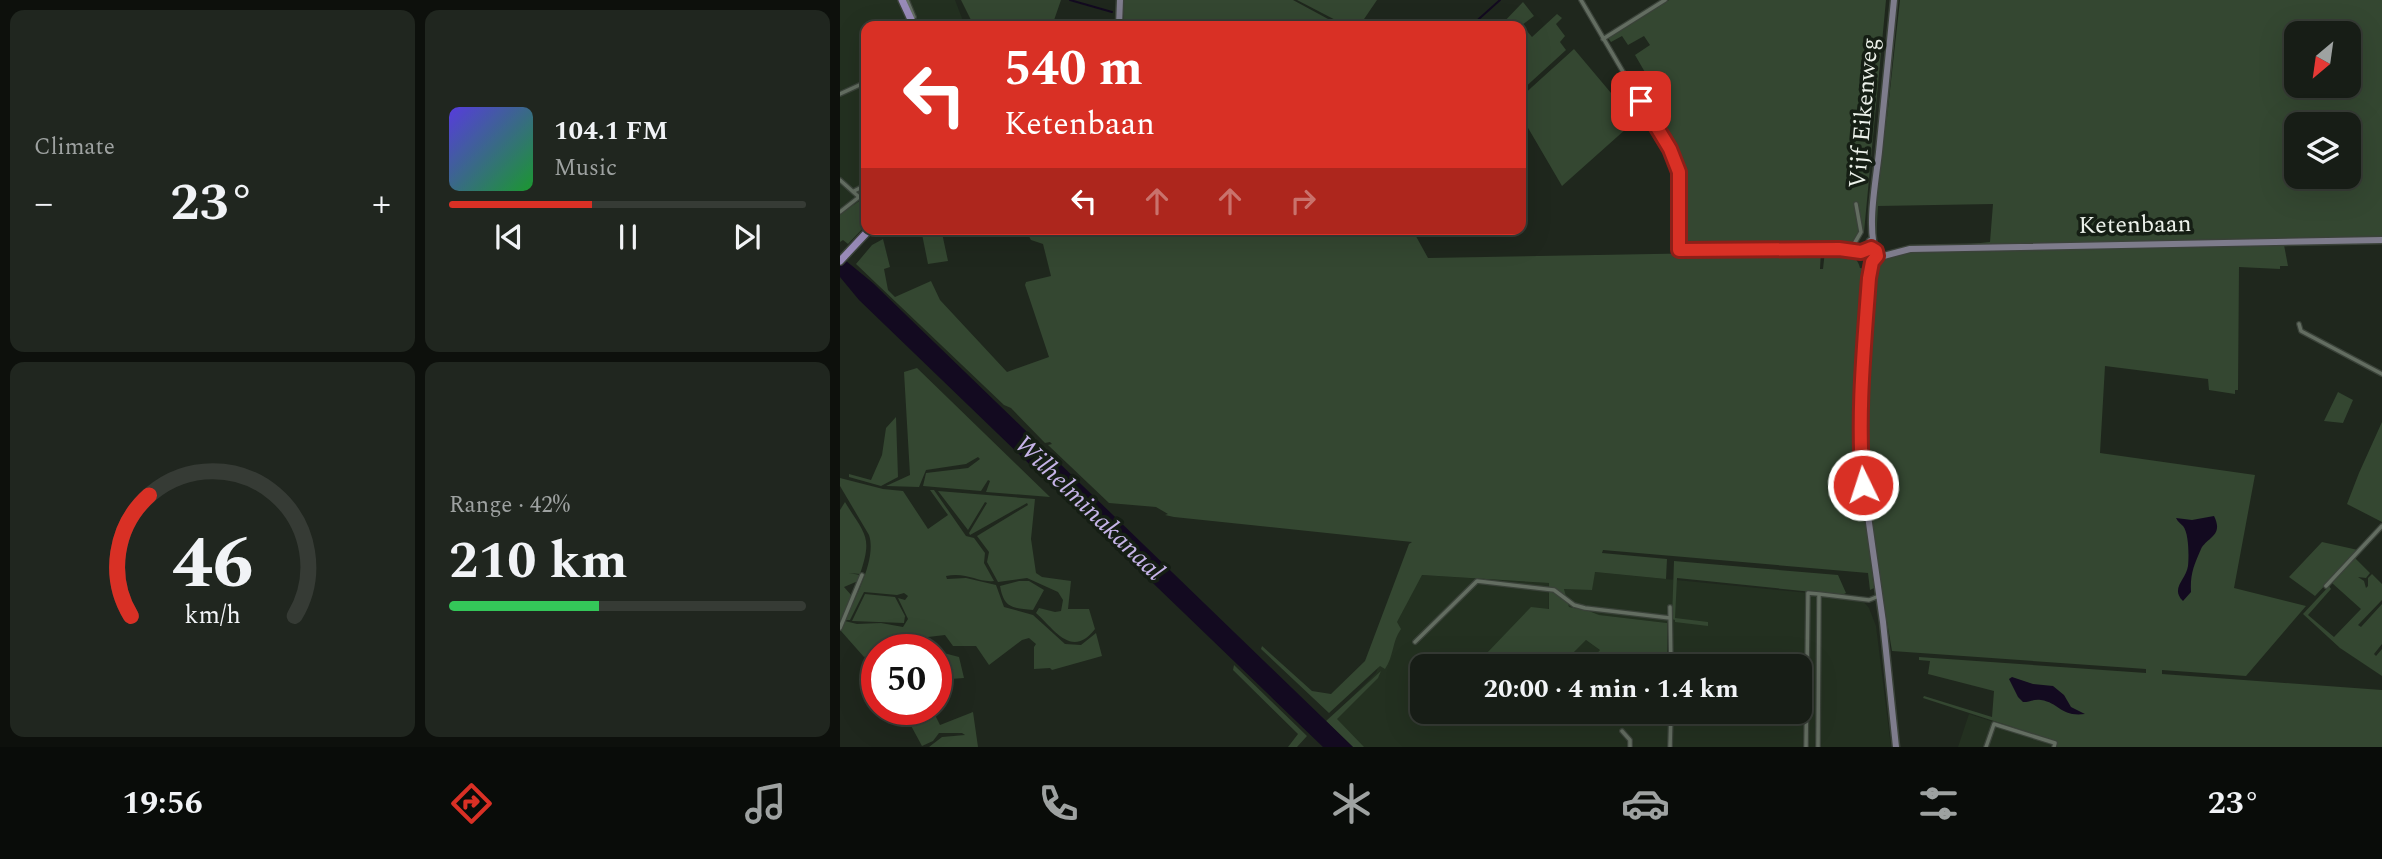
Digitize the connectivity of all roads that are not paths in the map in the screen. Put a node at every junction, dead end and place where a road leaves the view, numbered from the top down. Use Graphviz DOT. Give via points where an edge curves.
graph roads {
  1 [pos="904,0"];
  2 [pos="1120,0"];
  3 [pos="1581,0"];
  4 [pos="1665,0"];
  5 [pos="1894,0"];
  6 [pos="914,17"];
  7 [pos="913,21"];
  8 [pos="1119,21"];
  9 [pos="1603,39"];
  10 [pos="861,84"];
  11 [pos="840,94"];
  12 [pos="840,180"];
  13 [pos="861,188"];
  14 [pos="854,191"];
  15 [pos="1856,204"];
  16 [pos="840,212"];
  17 [pos="864,235"];
  18 [pos="2382,240"];
  19 [pos="1850,252"];
  20 [pos="1871,255"];
  21 [pos="840,261"];
  22 [pos="2299,324"];
  23 [pos="2382,374"];
  24 [pos="2382,526"];
  25 [pos="862,575"];
  26 [pos="2326,586"];
  27 [pos="1819,594"];
  28 [pos="1877,597"];
  29 [pos="1670,607"];
  30 [pos="1670,618"];
  31 [pos="840,628"];
  32 [pos="1415,642"];
  33 [pos="1671,654"];
  34 [pos="1671,724"];
  35 [pos="1622,731"];
  36 [pos="1630,747"];
  37 [pos="1670,747"];
  38 [pos="1806,747"];
  39 [pos="1818,747"];
  40 [pos="1896,747"];
  41 [pos="1986,747"];
  42 [pos="2054,747"];
  1 -- 6 [label="street"];
  1 -- 7 [label="main road"];
  2 -- 8 [label="main road"];
  3 -- 9 [label="street"];
  4 -- 9 [label="street"];
  5 -- 20 [label="main road, Vijf Eikenweg"];
  9 -- 19 [label="street, Ketenbaan" via="1677,164 1679,250"];
  10 -- 11 [label="street"];
  12 -- 14 [label="street"];
  13 -- 14 [label="street"];
  14 -- 16 [label="street" via="859,199"];
  15 -- 19 [label="street" via="1861,232"];
  17 -- 21 [label="main road"];
  18 -- 20 [label="main road, Ketenbaan" via="1910,249"];
  19 -- 20 [label="street, Ketenbaan"];
  20 -- 28 [label="main road, Vijf Eikenweg" via="1860,441"];
  22 -- 23 [label="street" via="2301,331"];
  24 -- 26 [label="street"];
  25 -- 31 [label="street"];
  27 -- 28 [label="street"];
  27 -- 38 [label="street" via="1808,593"];
  27 -- 39 [label="street"];
  28 -- 40 [label="main road, Vijf Eikenweg"];
  29 -- 30 [label="street"];
  30 -- 32 [label="street" via="1585,608 1554,590 1477,581"];
  30 -- 33 [label="street"];
  34 -- 37 [label="street"];
  35 -- 36 [label="street"];
  41 -- 42 [label="street" via="1994,724 2055,743"];
}
